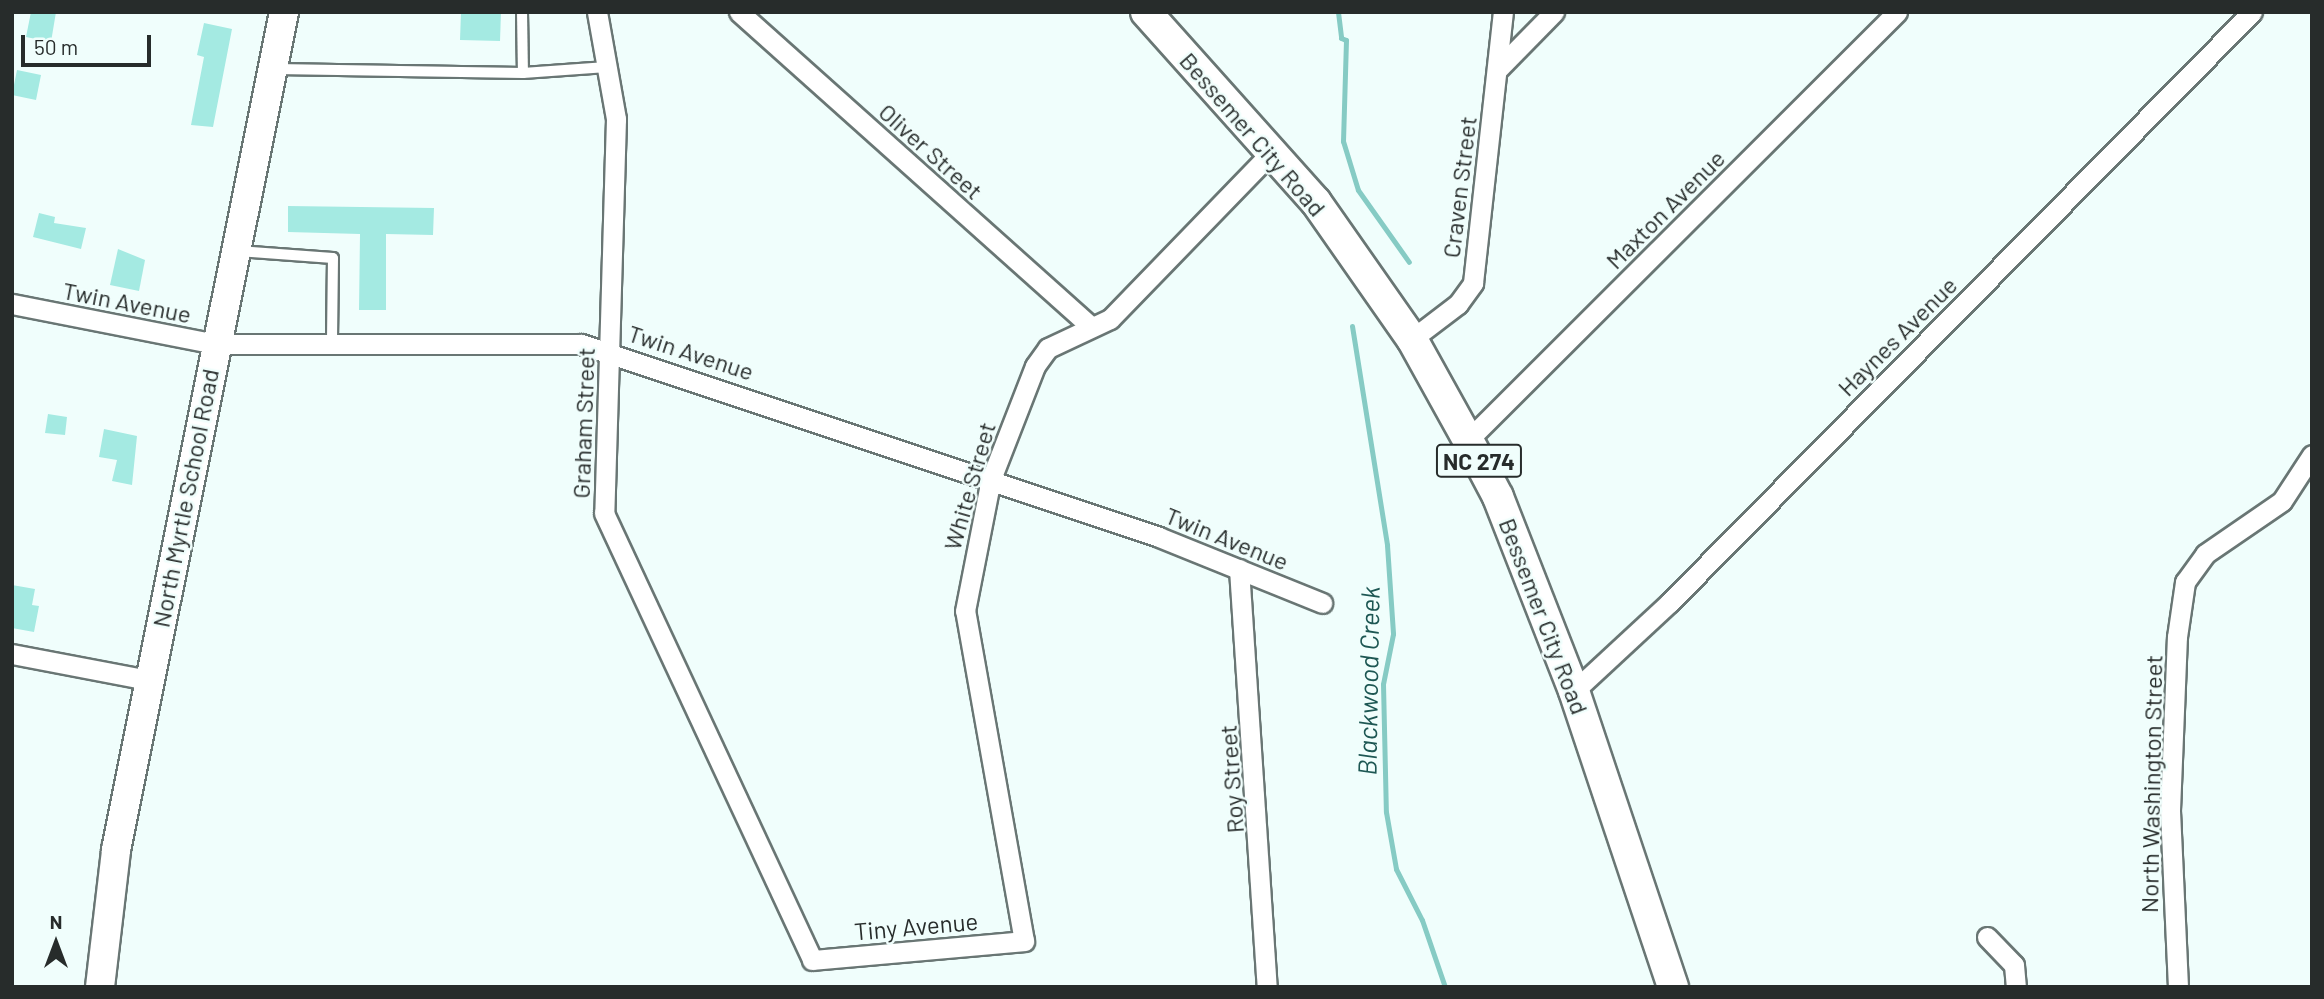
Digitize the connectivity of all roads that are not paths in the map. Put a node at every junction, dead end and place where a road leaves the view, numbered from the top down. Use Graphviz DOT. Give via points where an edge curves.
graph roads {
  1 [pos="284,12"];
  2 [pos="522,12"];
  3 [pos="597,12"];
  4 [pos="1146,12"];
  5 [pos="1503,12"];
  6 [pos="1554,12"];
  7 [pos="1897,12"];
  8 [pos="2252,12"];
  9 [pos="749,15"];
  10 [pos="607,67"];
  11 [pos="272,69"];
  12 [pos="1498,69"];
  13 [pos="523,73"];
  14 [pos="1273,151"];
  15 [pos="235,251"];
  16 [pos="12,304"];
  17 [pos="1091,327"];
  18 [pos="1412,340"];
  19 [pos="216,344"];
  20 [pos="332,344"];
  21 [pos="610,351"];
  22 [pos="1468,440"];
  23 [pos="2312,455"];
  24 [pos="991,479"];
  25 [pos="1239,569"];
  26 [pos="1322,603"];
  27 [pos="12,654"];
  28 [pos="148,680"];
  29 [pos="1574,691"];
  30 [pos="1987,937"];
  31 [pos="1024,941"];
  32 [pos="812,960"];
  33 [pos="100,987"];
  34 [pos="1267,987"];
  35 [pos="1673,987"];
  36 [pos="2016,987"];
  37 [pos="2178,987"];
  1 -- 11 [label="main road, North Myrtle School Road"];
  2 -- 13 [label="lane"];
  3 -- 10 [label="street, Graham Street"];
  4 -- 14 [label="main road, Bessemer City Road / NC 274"];
  5 -- 12 [label="street, Craven Street"];
  6 -- 12 [label="street"];
  7 -- 22 [label="street, Maxton Avenue"];
  8 -- 29 [label="street, Haynes Avenue" via="1669,603"];
  9 -- 17 [label="street, Oliver Street"];
  10 -- 13 [label="lane"];
  10 -- 21 [label="street, Graham Street" via="616,119"];
  11 -- 13 [label="lane"];
  11 -- 15 [label="main road, North Myrtle School Road"];
  12 -- 18 [label="street, Craven Street" via="1473,283 1458,304"];
  14 -- 17 [label="street, White Street" via="1110,319"];
  14 -- 18 [label="main road, Bessemer City Road / NC 274" via="1323,212"];
  15 -- 19 [label="main road, North Myrtle School Road"];
  15 -- 20 [label="lane" via="333,258"];
  16 -- 19 [label="street, Twin Avenue"];
  17 -- 24 [label="street, White Street" via="1048,348 1035,366"];
  18 -- 22 [label="main road, Bessemer City Road / NC 274"];
  19 -- 20 [label="street, Twin Avenue"];
  19 -- 28 [label="main road, North Myrtle School Road"];
  20 -- 21 [label="street, Twin Avenue" via="581,344"];
  21 -- 24 [label="street, Twin Avenue"];
  21 -- 32 [label="street, Graham Street" via="604,513"];
  22 -- 29 [label="main road, Bessemer City Road / NC 274" via="1498,497"];
  23 -- 37 [label="street, North Washington Street" via="2282,501 2205,554 2185,582 2177,637 2170,810"];
  24 -- 25 [label="street, Twin Avenue"];
  24 -- 31 [label="street, White Street" via="965,611"];
  25 -- 26 [label="street, Twin Avenue"];
  25 -- 34 [label="street, Roy Street"];
  27 -- 28 [label="street"];
  28 -- 33 [label="main road, North Myrtle School Road" via="116,850"];
  29 -- 35 [label="main road, Bessemer City Road / NC 274"];
  30 -- 36 [label="street" via="2014,965"];
  31 -- 32 [label="street, Tiny Avenue"];
}
